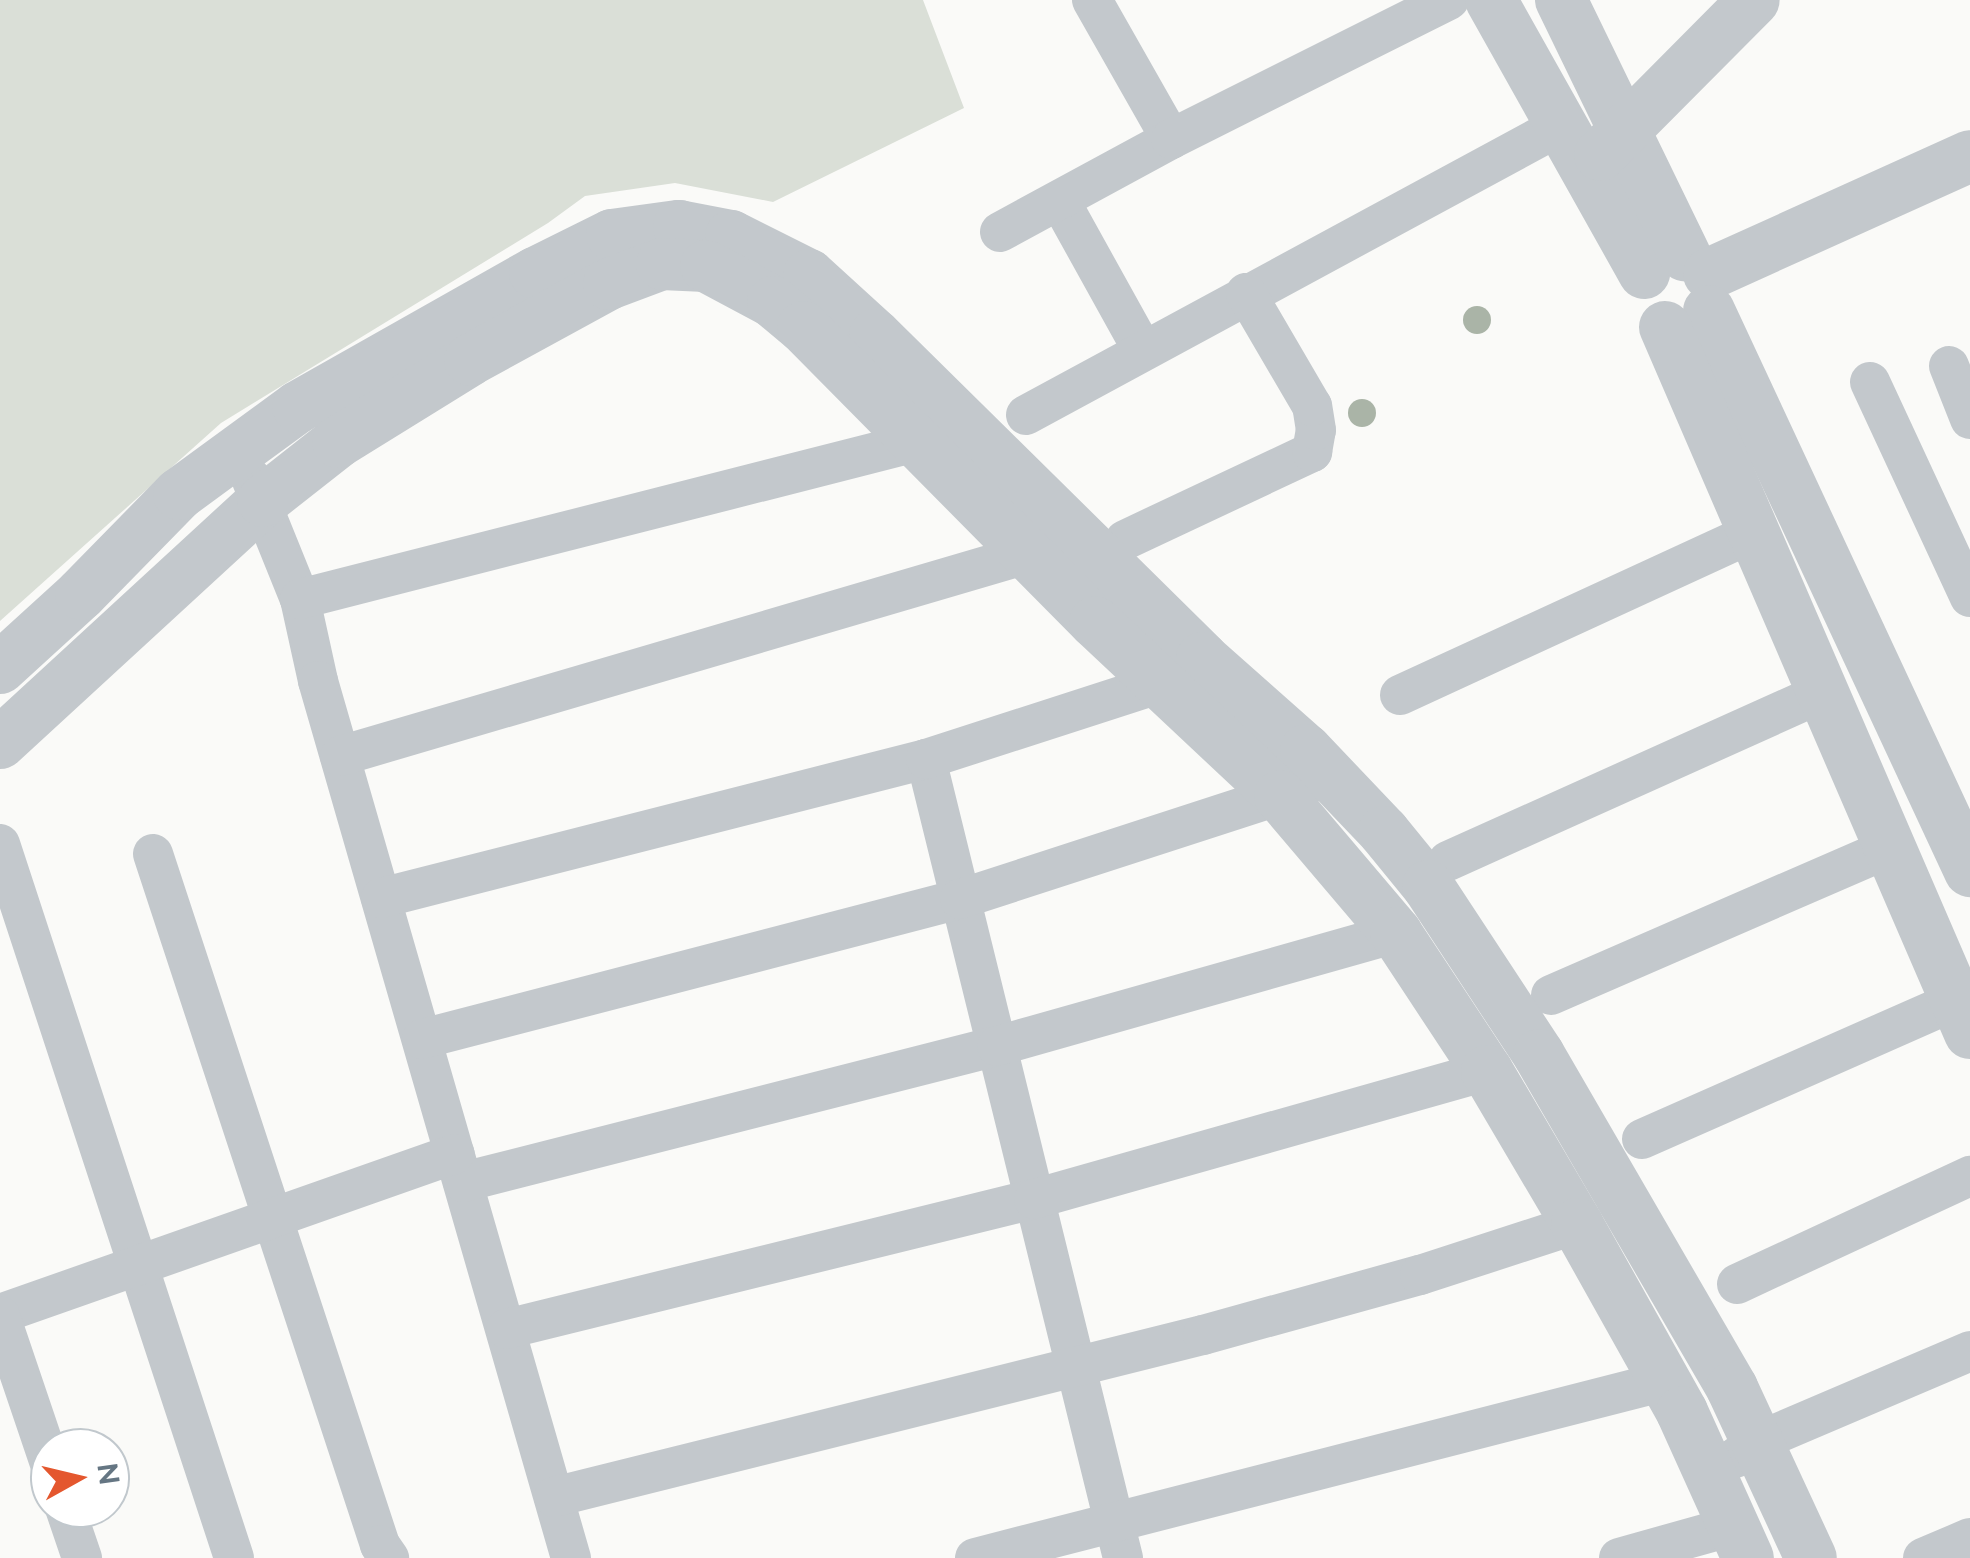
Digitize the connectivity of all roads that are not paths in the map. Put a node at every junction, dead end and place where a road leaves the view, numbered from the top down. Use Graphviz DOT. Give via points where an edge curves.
graph roads {
  1 [pos="1092,0"];
  2 [pos="1448,0"];
  3 [pos="1491,0"];
  4 [pos="1562,0"];
  5 [pos="1741,5"];
  6 [pos="1624,132"];
  7 [pos="1171,139"];
  8 [pos="1574,147"];
  9 [pos="1970,156"];
  10 [pos="1970,194"];
  11 [pos="1060,201"];
  12 [pos="1000,232"];
  13 [pos="1688,290"];
  14 [pos="1246,293"];
  15 [pos="1143,351"];
  16 [pos="1950,366"];
  17 [pos="1870,382"];
  18 [pos="1026,414"];
  19 [pos="1970,419"];
  20 [pos="916,442"];
  21 [pos="235,448"];
  22 [pos="264,501"];
  23 [pos="1754,532"];
  24 [pos="1125,540"];
  25 [pos="1027,554"];
  26 [pos="1970,597"];
  27 [pos="300,599"];
  28 [pos="0,668"];
  29 [pos="1158,684"];
  30 [pos="1821,693"];
  31 [pos="1400,694"];
  32 [pos="0,743"];
  33 [pos="340,756"];
  34 [pos="926,759"];
  35 [pos="1332,777"];
  36 [pos="1280,796"];
  37 [pos="0,844"];
  38 [pos="1887,848"];
  39 [pos="152,854"];
  40 [pos="1448,861"];
  41 [pos="1970,871"];
  42 [pos="380,898"];
  43 [pos="960,899"];
  44 [pos="1396,932"];
  45 [pos="1552,995"];
  46 [pos="1963,1016"];
  47 [pos="422,1039"];
  48 [pos="997,1046"];
  49 [pos="1487,1071"];
  50 [pos="1642,1139"];
  51 [pos="459,1168"];
  52 [pos="1970,1176"];
  53 [pos="1034,1199"];
  54 [pos="273,1219"];
  55 [pos="1577,1224"];
  56 [pos="138,1266"];
  57 [pos="1737,1284"];
  58 [pos="0,1315"];
  59 [pos="506,1330"];
  60 [pos="1970,1351"];
  61 [pos="1076,1368"];
  62 [pos="1666,1381"];
  63 [pos="38,1428"];
  64 [pos="1757,1442"];
  65 [pos="1710,1475"];
  66 [pos="554,1497"];
  67 [pos="72,1528"];
  68 [pos="1970,1538"];
  69 [pos="1118,1539"];
  70 [pos="1729,1549"];
  71 [pos="82,1558"];
  72 [pos="234,1558"];
  73 [pos="390,1558"];
  74 [pos="572,1558"];
  75 [pos="975,1558"];
  76 [pos="1620,1558"];
  77 [pos="1811,1558"];
  78 [pos="1923,1558"];
  1 -- 7 [label="street"];
  2 -- 7 [label="street"];
  3 -- 8 [label="street"];
  4 -- 6 [label="street"];
  5 -- 6 [label="street"];
  6 -- 8 [label="street"];
  6 -- 13 [label="street"];
  7 -- 11 [label="street"];
  8 -- 13 [label="street"];
  8 -- 14 [label="street"];
  9 -- 13 [label="street"];
  10 -- 13 [label="street"];
  11 -- 12 [label="street"];
  11 -- 15 [label="street"];
  13 -- 23 [label="street"];
  13 -- 41 [label="street"];
  14 -- 15 [label="street"];
  14 -- 24 [label="street" via="1312,406 1312,452"];
  15 -- 18 [label="street"];
  16 -- 19 [label="street"];
  17 -- 26 [label="street"];
  20 -- 22 [label="street" via="773,302 706,266 662,264 609,284 470,360 338,442"];
  20 -- 25 [label="street"];
  20 -- 27 [label="street"];
  21 -- 22 [label="street"];
  21 -- 28 [label="street"];
  21 -- 35 [label="street" via="612,235 679,226 731,236 809,274"];
  22 -- 27 [label="street"];
  22 -- 32 [label="street"];
  23 -- 30 [label="street"];
  23 -- 31 [label="street"];
  25 -- 29 [label="street"];
  25 -- 33 [label="street"];
  27 -- 33 [label="street"];
  29 -- 34 [label="street"];
  29 -- 36 [label="street"];
  30 -- 38 [label="street"];
  30 -- 40 [label="street"];
  33 -- 42 [label="street"];
  34 -- 42 [label="street"];
  34 -- 43 [label="street"];
  35 -- 36 [label="street"];
  35 -- 64 [label="street" via="1428,886 1539,1055"];
  36 -- 43 [label="street"];
  36 -- 44 [label="street"];
  37 -- 56 [label="street"];
  38 -- 45 [label="street"];
  38 -- 46 [label="street"];
  39 -- 54 [label="street"];
  42 -- 47 [label="street"];
  43 -- 47 [label="street"];
  43 -- 48 [label="street"];
  44 -- 48 [label="street"];
  44 -- 49 [label="street"];
  46 -- 50 [label="street"];
  47 -- 51 [label="street"];
  48 -- 51 [label="street"];
  48 -- 53 [label="street"];
  49 -- 53 [label="street"];
  49 -- 55 [label="street"];
  51 -- 54 [label="street"];
  51 -- 59 [label="street"];
  52 -- 57 [label="street"];
  53 -- 59 [label="street"];
  53 -- 61 [label="street"];
  54 -- 56 [label="street"];
  54 -- 73 [label="street"];
  55 -- 61 [label="street" via="1420,1275"];
  55 -- 62 [label="street"];
  56 -- 58 [label="street"];
  56 -- 72 [label="street"];
  58 -- 63 [label="street"];
  59 -- 66 [label="street"];
  60 -- 64 [label="street"];
  61 -- 66 [label="street"];
  61 -- 69 [label="street"];
  62 -- 65 [label="street"];
  62 -- 69 [label="street"];
  64 -- 65 [label="street"];
  64 -- 77 [label="street"];
  65 -- 70 [label="street"];
  66 -- 74 [label="street"];
  67 -- 71 [label="street"];
  68 -- 78 [label="street"];
  69 -- 75 [label="street"];
  70 -- 76 [label="street"];
}
